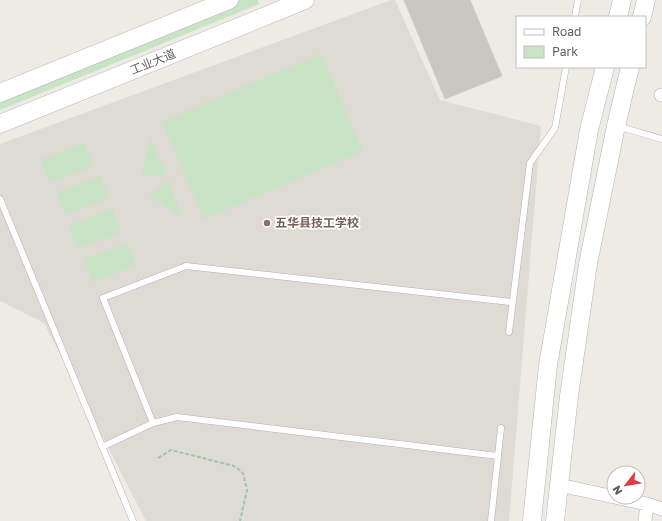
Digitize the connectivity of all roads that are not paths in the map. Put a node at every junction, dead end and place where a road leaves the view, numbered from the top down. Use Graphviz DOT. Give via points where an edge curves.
graph roads {
  1 [pos="229,0"];
  2 [pos="305,0"];
  3 [pos="578,0"];
  4 [pos="622,0"];
  5 [pos="646,0"];
  6 [pos="575,16"];
  7 [pos="618,16"];
  8 [pos="642,16"];
  9 [pos="566,68"];
  10 [pos="605,68"];
  11 [pos="630,68"];
  12 [pos="0,93"];
  13 [pos="0,124"];
  14 [pos="616,126"];
  15 [pos="662,139"];
  16 [pos="0,199"];
  17 [pos="511,302"];
  18 [pos="510,332"];
  19 [pos="153,423"];
  20 [pos="501,428"];
  21 [pos="102,447"];
  22 [pos="498,456"];
  23 [pos="559,485"];
  24 [pos="606,495"];
  25 [pos="646,504"];
  26 [pos="646,505"];
  27 [pos="662,509"];
  28 [pos="133,521"];
  29 [pos="491,521"];
  30 [pos="532,521"];
  31 [pos="555,521"];
  32 [pos="645,521"];
  1 -- 12 [label="main road"];
  2 -- 13 [label="main road, 工业大道"];
  3 -- 6 [label="lane"];
  4 -- 7 [label="main road"];
  5 -- 8 [label="main road"];
  9 -- 18 [label="lane" via="555,128 530,163"];
  10 -- 30 [label="main road" via="589,130 548,365"];
  11 -- 14 [label="main road"];
  14 -- 15 [label="lane"];
  14 -- 23 [label="main road" via="588,264"];
  16 -- 21 [label="lane"];
  17 -- 19 [label="lane" via="186,266 103,298"];
  19 -- 21 [label="lane"];
  19 -- 22 [label="lane" via="177,417"];
  20 -- 22 [label="lane"];
  21 -- 28 [label="lane"];
  22 -- 29 [label="lane"];
  23 -- 24 [label="street"];
  23 -- 31 [label="main road"];
  25 -- 27 [label="street"];
  26 -- 32 [label="street"];
}
